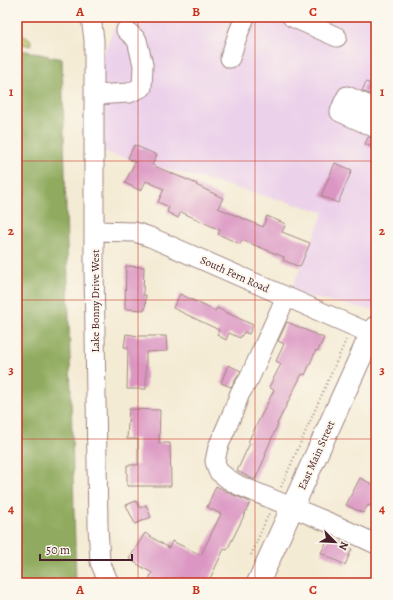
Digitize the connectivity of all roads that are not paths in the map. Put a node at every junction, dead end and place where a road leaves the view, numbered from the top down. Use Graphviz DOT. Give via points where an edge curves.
graph roads {
  1 [pos="91,17"];
  2 [pos="245,17"];
  3 [pos="292,17"];
  4 [pos="126,30"];
  5 [pos="337,37"];
  6 [pos="230,58"];
  7 [pos="94,95"];
  8 [pos="376,109"];
  9 [pos="376,128"];
  10 [pos="94,231"];
  11 [pos="286,297"];
  12 [pos="374,332"];
  13 [pos="284,504"];
  14 [pos="376,544"];
  15 [pos="251,576"];
  16 [pos="109,583"];
  1 -- 7 [label="street, Lake Bonny Drive West" via="94,40"];
  2 -- 6 [label="street"];
  3 -- 5 [label="street"];
  4 -- 7 [label="street" via="137,40 143,65 142,87 129,93"];
  7 -- 10 [label="street, Lake Bonny Drive West"];
  8 -- 9 [label="street" via="347,96 340,112"];
  10 -- 11 [label="street, South Fern Road" via="135,232"];
  10 -- 16 [label="street, Lake Bonny Drive West" via="98,526 100,562"];
  11 -- 12 [label="street, South Fern Road"];
  11 -- 13 [label="street" via="249,379 240,393 218,447 215,461 218,471 228,479"];
  12 -- 13 [label="main road, East Main Street"];
  13 -- 14 [label="street"];
  13 -- 15 [label="main road, East Main Street"];
}
